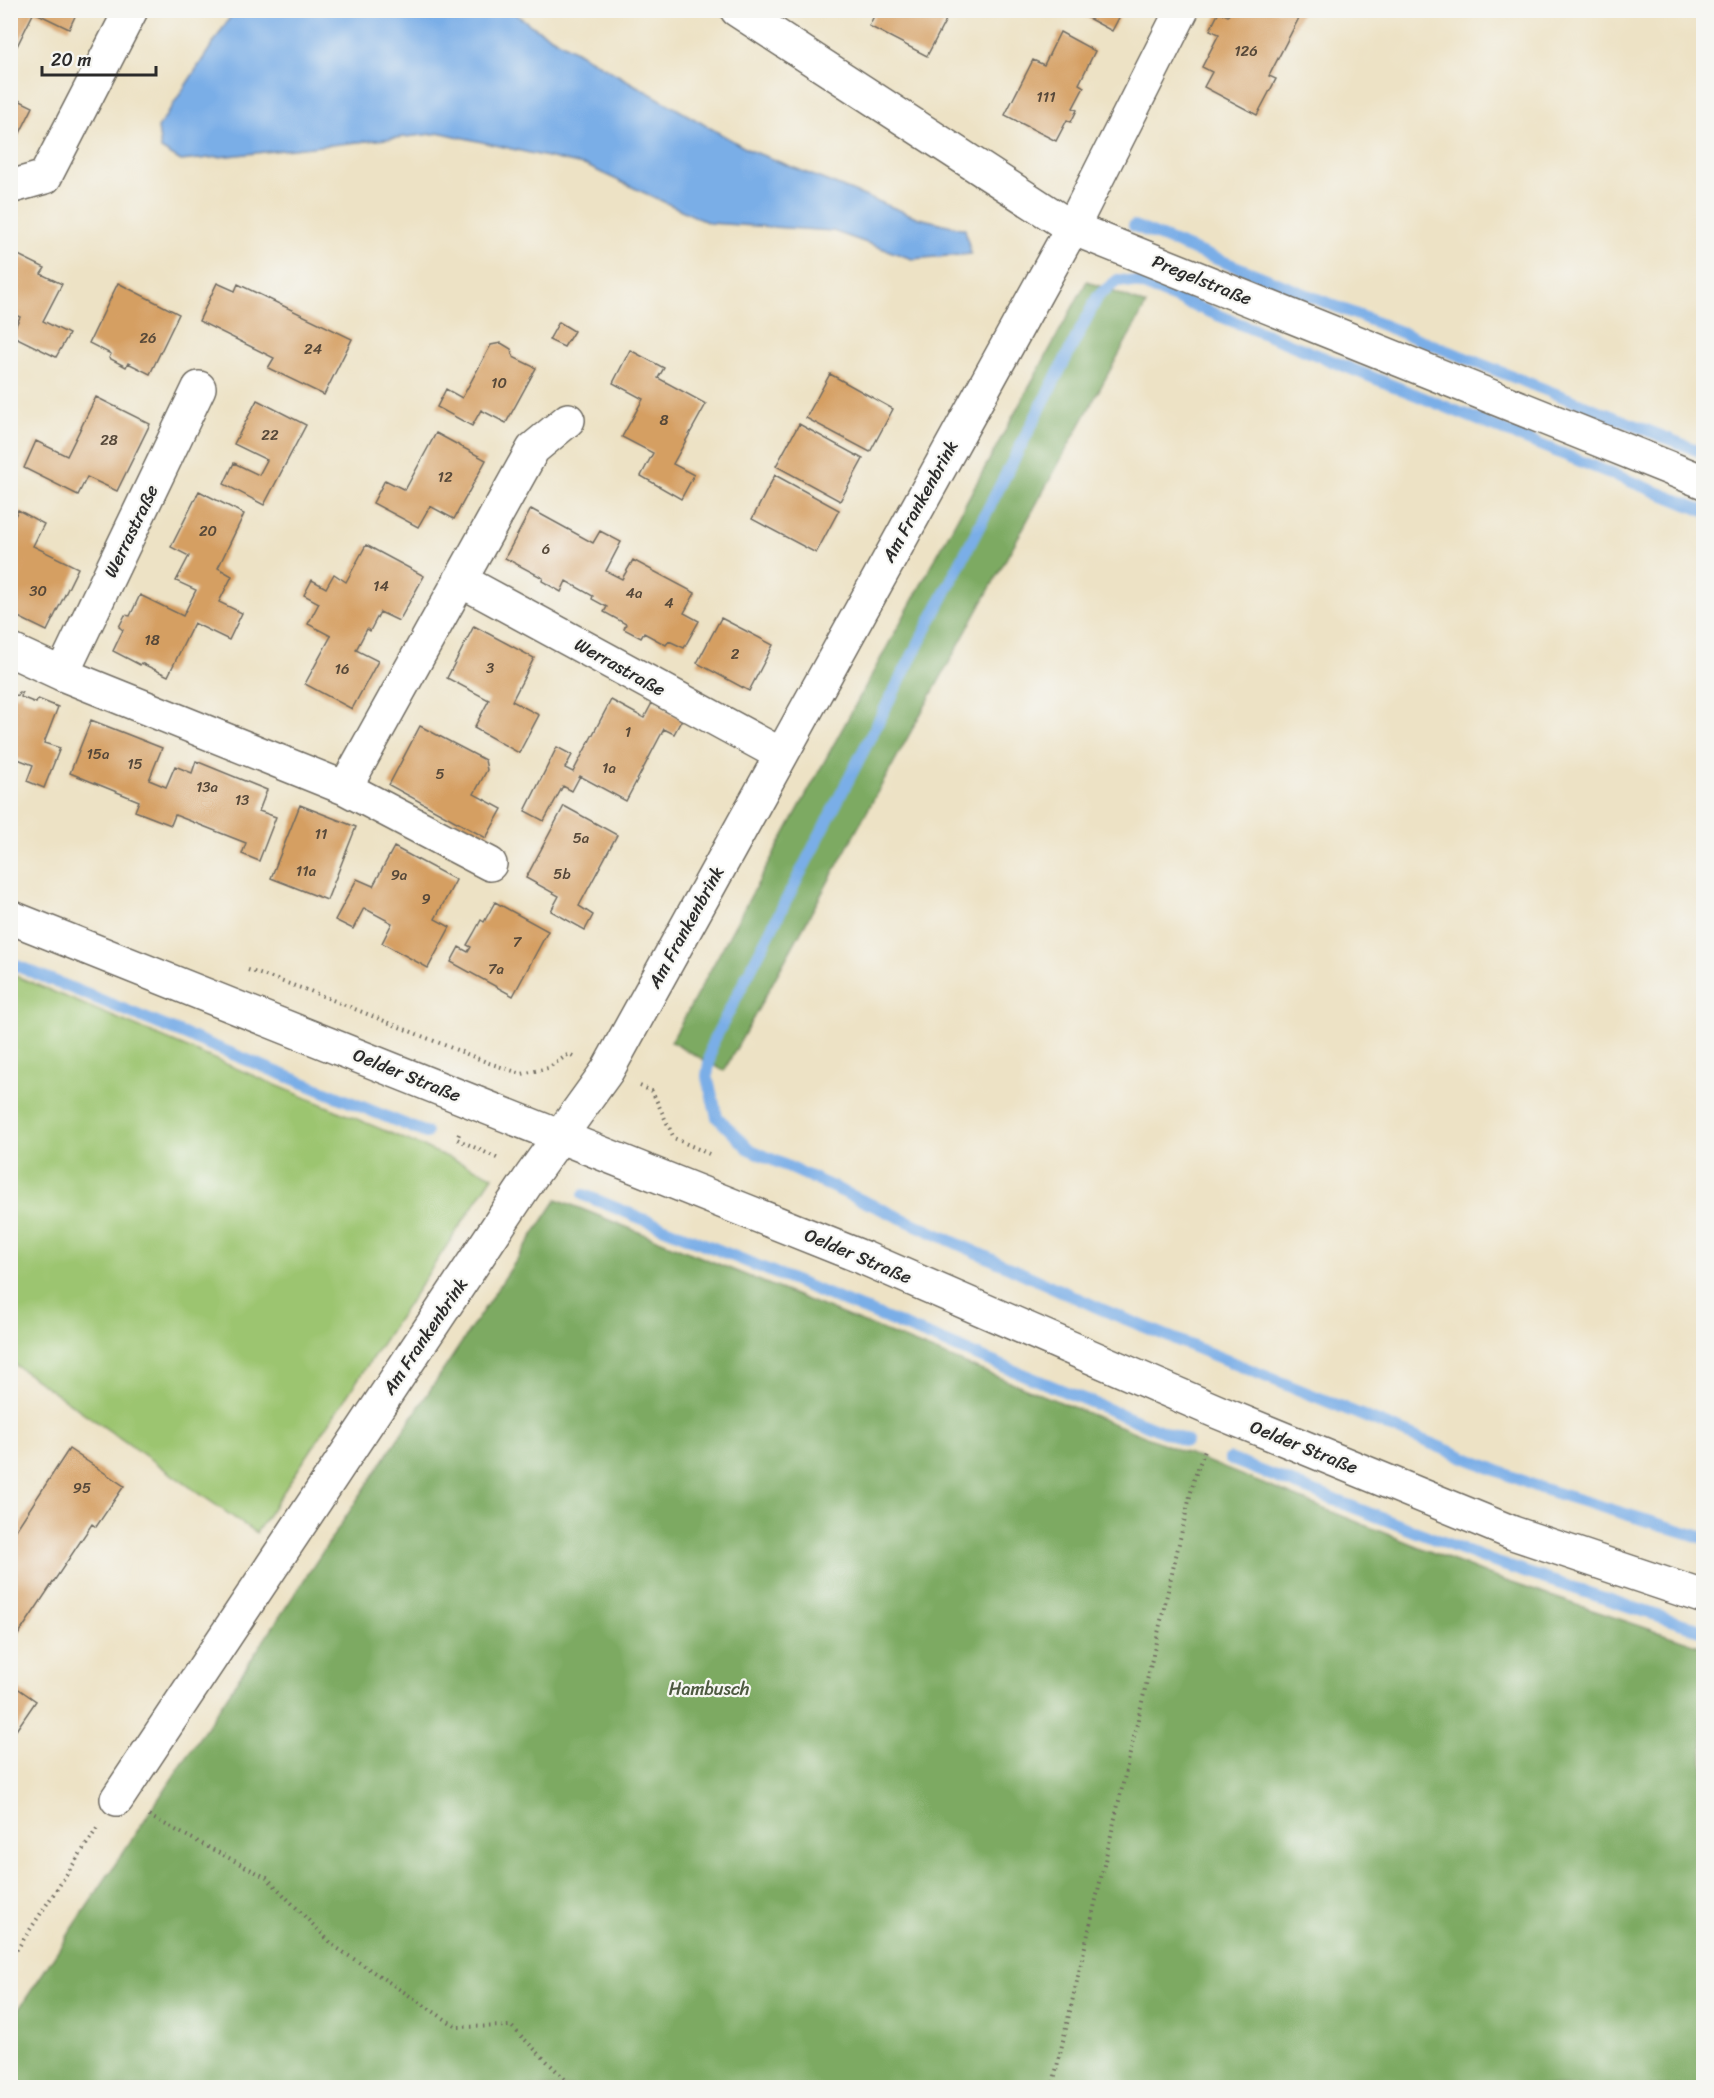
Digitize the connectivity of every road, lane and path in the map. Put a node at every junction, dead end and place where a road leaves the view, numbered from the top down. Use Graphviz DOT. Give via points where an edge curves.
graph roads {
  1 [pos="131,10"];
  2 [pos="737,10"];
  3 [pos="1182,10"];
  4 [pos="10,187"];
  5 [pos="1072,228"];
  6 [pos="199,388"];
  7 [pos="568,420"];
  8 [pos="1704,482"];
  9 [pos="460,580"];
  10 [pos="10,650"];
  11 [pos="62,674"];
  12 [pos="780,754"];
  13 [pos="345,788"];
  14 [pos="490,864"];
  15 [pos="10,917"];
  16 [pos="244,969"];
  17 [pos="607,1071"];
  18 [pos="560,1137"];
  19 [pos="1218,1412"];
  20 [pos="1704,1597"];
  21 [pos="117,1799"];
  22 [pos="10,1960"];
  23 [pos="574,2088"];
  24 [pos="1052,2088"];
  1 -- 4 [label="street" via="45,177"];
  2 -- 5 [label="street, Pregelstraße"];
  3 -- 5 [label="street, Am Frankenbrink"];
  5 -- 8 [label="street, Pregelstraße"];
  5 -- 12 [label="street, Am Frankenbrink"];
  6 -- 11 [label="street, Werrastraße"];
  7 -- 9 [label="street" via="533,449"];
  9 -- 12 [label="street, Werrastraße"];
  9 -- 13 [label="street"];
  10 -- 11 [label="street"];
  11 -- 13 [label="street"];
  12 -- 17 [label="street, Am Frankenbrink"];
  13 -- 14 [label="street"];
  15 -- 18 [label="street, Oelder Straße"];
  16 -- 17 [label="path" via="522,1074 548,1068 569,1054"];
  17 -- 18 [label="street, Am Frankenbrink"];
  18 -- 19 [label="street, Oelder Straße" via="864,1258"];
  18 -- 21 [label="street, Am Frankenbrink"];
  19 -- 20 [label="street, Oelder Straße" via="1513,1533"];
  19 -- 24 [label="path" via="1194,1479"];
  21 -- 22 [label="path"];
  21 -- 23 [label="path" via="267,1878 334,1946 457,2027 511,2026"];
}
